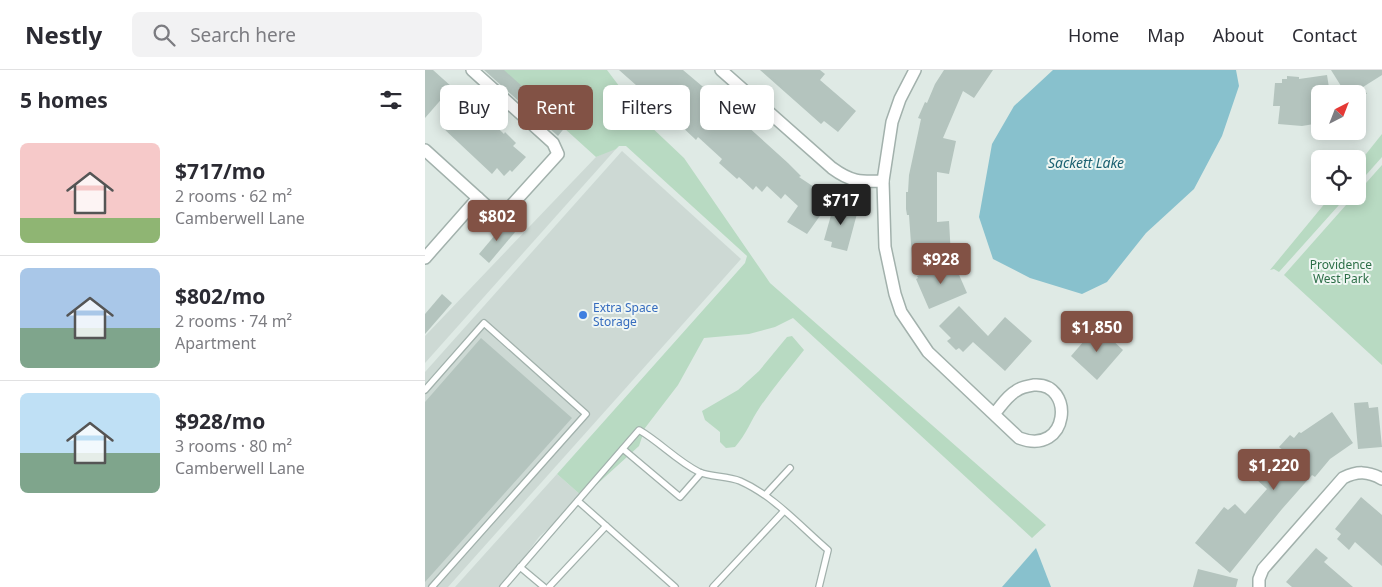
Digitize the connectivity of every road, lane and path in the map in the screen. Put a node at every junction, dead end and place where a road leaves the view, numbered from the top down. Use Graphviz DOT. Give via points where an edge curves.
graph roads {
  1 [pos="472,70"];
  2 [pos="721,70"];
  3 [pos="915,70"];
  4 [pos="425,150"];
  5 [pos="883,181"];
  6 [pos="478,198"];
  7 [pos="425,258"];
  8 [pos="425,390"];
  9 [pos="995,413"];
  10 [pos="623,448"];
  11 [pos="790,468"];
  12 [pos="701,473"];
  13 [pos="1382,479"];
  14 [pos="766,494"];
  15 [pos="577,501"];
  16 [pos="784,511"];
  17 [pos="605,526"];
  18 [pos="521,567"];
  19 [pos="432,587"];
  20 [pos="503,587"];
  21 [pos="544,587"];
  22 [pos="549,587"];
  23 [pos="675,587"];
  24 [pos="713,587"];
  25 [pos="819,587"];
  26 [pos="1259,587"];
  1 -- 6 [label="street" via="553,143 558,154 499,218"];
  2 -- 5 [label="street" via="846,178 861,182"];
  3 -- 5 [label="street" via="892,122"];
  4 -- 6 [label="street"];
  5 -- 9 [label="street" via="885,247 901,312 928,352"];
  6 -- 7 [label="street"];
  8 -- 19 [label="lane" via="484,323 586,414"];
  9 -- 9 [label="street" via="1019,438 1036,442 1054,434 1062,411 1061,402 1055,394 1039,385 1017,389"];
  10 -- 12 [label="lane" via="639,430"];
  10 -- 12 [label="lane" via="680,497"];
  10 -- 15 [label="lane"];
  11 -- 14 [label="lane"];
  12 -- 14 [label="lane" via="725,476"];
  13 -- 26 [label="street" via="1364,472 1343,478 1263,569"];
  14 -- 16 [label="lane"];
  15 -- 17 [label="lane"];
  15 -- 18 [label="lane"];
  16 -- 24 [label="lane"];
  16 -- 25 [label="lane" via="828,550"];
  17 -- 22 [label="lane"];
  17 -- 23 [label="lane"];
  18 -- 20 [label="lane"];
  18 -- 21 [label="lane"];
}
